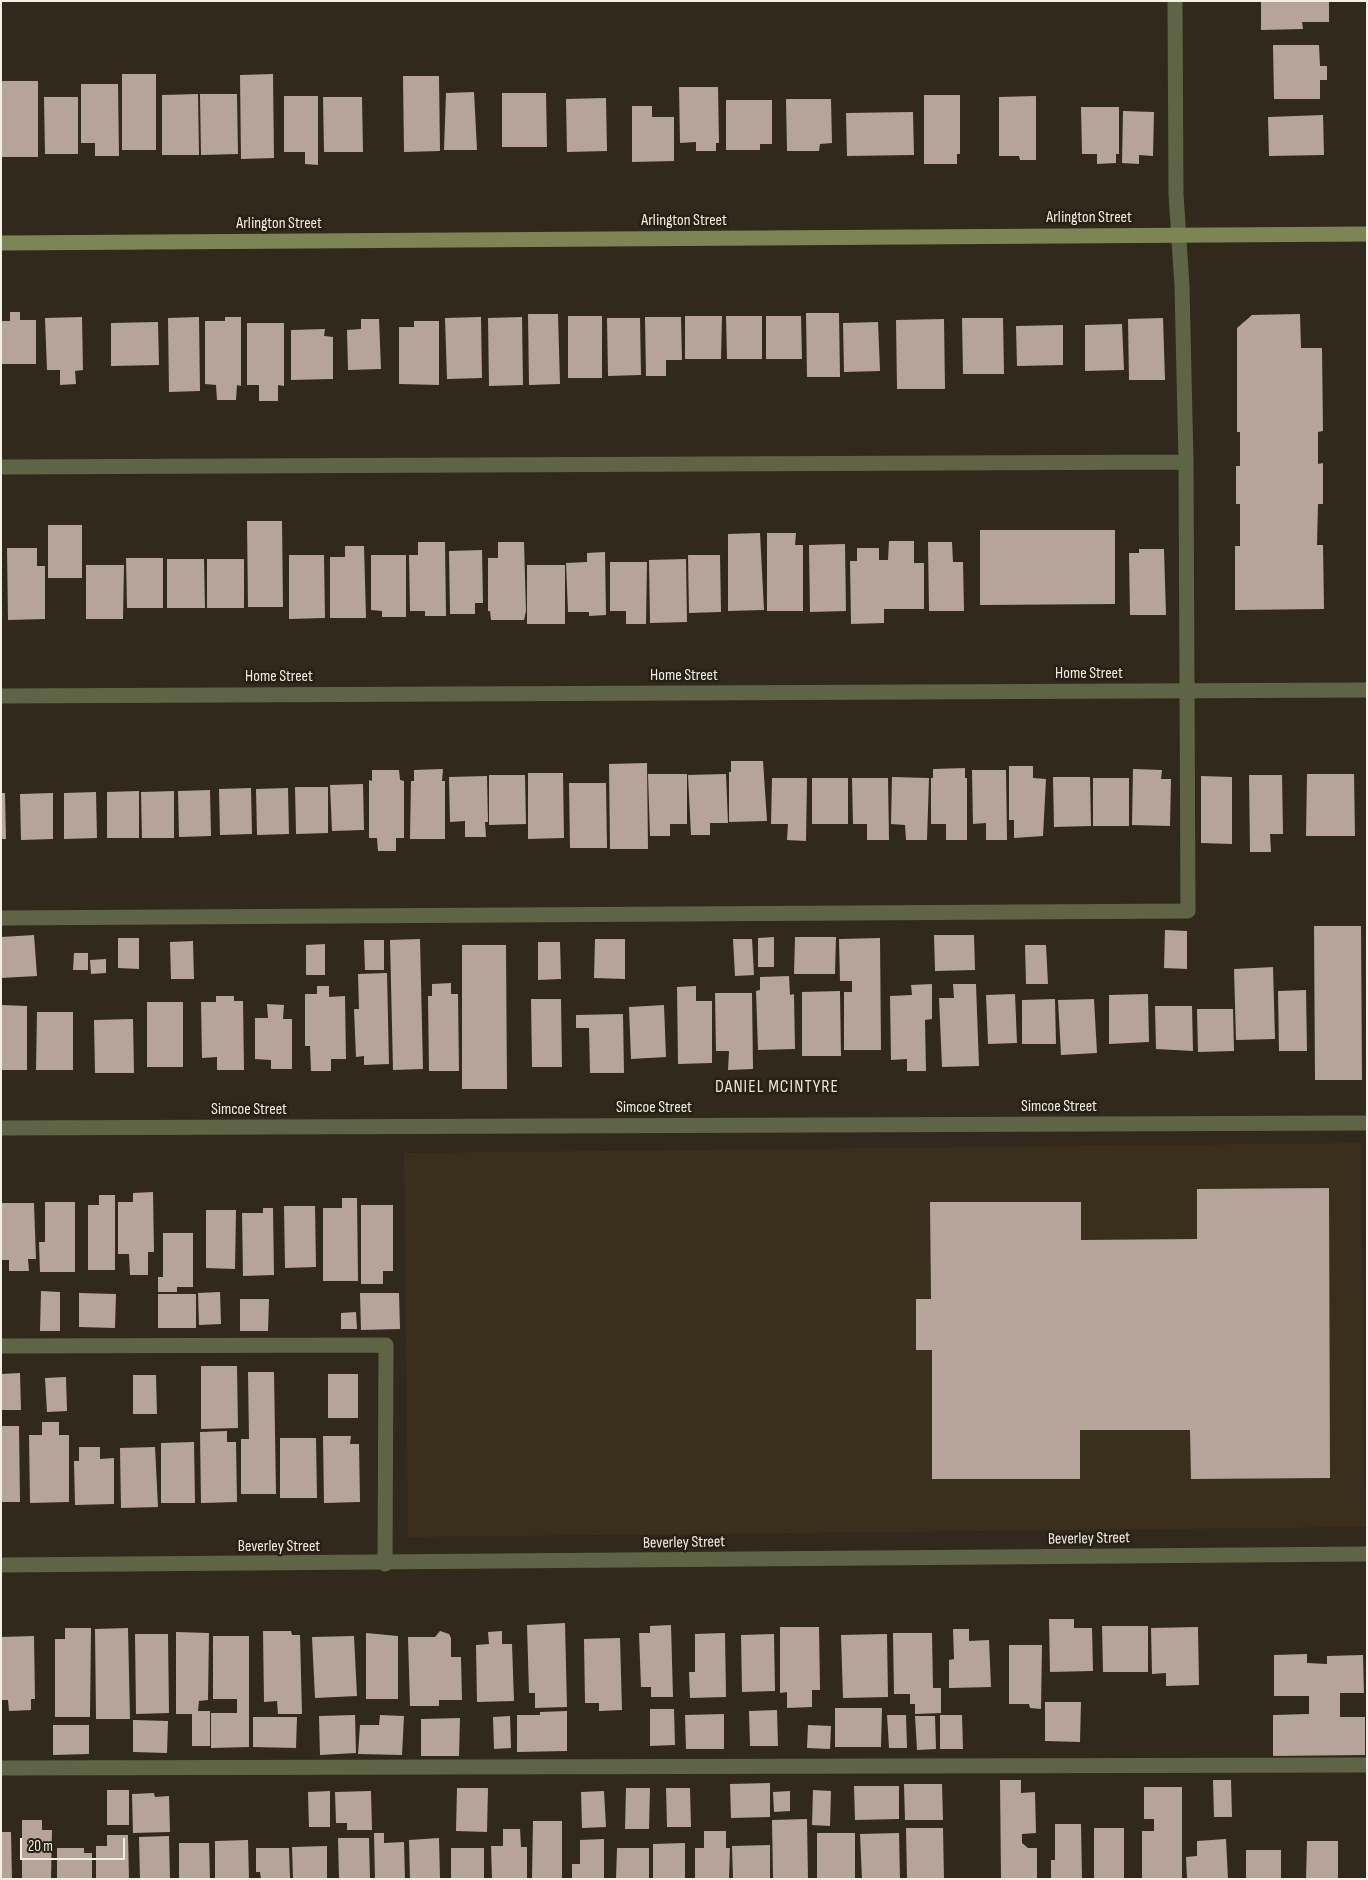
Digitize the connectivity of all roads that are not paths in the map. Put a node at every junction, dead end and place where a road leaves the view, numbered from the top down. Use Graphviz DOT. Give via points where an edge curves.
graph roads {
  1 [pos="1175,1"];
  2 [pos="1367,234"];
  3 [pos="1178,235"];
  4 [pos="1,243"];
  5 [pos="1186,462"];
  6 [pos="1,467"];
  7 [pos="1367,690"];
  8 [pos="1188,691"];
  9 [pos="1,696"];
  10 [pos="1,918"];
  11 [pos="1367,1123"];
  12 [pos="1,1128"];
  13 [pos="1,1346"];
  14 [pos="1367,1554"];
  15 [pos="385,1564"];
  16 [pos="1,1565"];
  17 [pos="1367,1765"];
  18 [pos="1,1768"];
  1 -- 3 [label="street"];
  2 -- 3 [label="main road, Arlington Street"];
  3 -- 4 [label="main road, Arlington Street"];
  3 -- 5 [label="street"];
  5 -- 6 [label="street"];
  5 -- 8 [label="street"];
  7 -- 8 [label="street, Home Street"];
  8 -- 9 [label="street, Home Street"];
  8 -- 10 [label="street" via="1188,911"];
  11 -- 12 [label="street, Simcoe Street"];
  13 -- 15 [label="street" via="386,1346"];
  14 -- 15 [label="street, Beverley Street"];
  15 -- 16 [label="street, Beverley Street"];
  17 -- 18 [label="street"];
}
